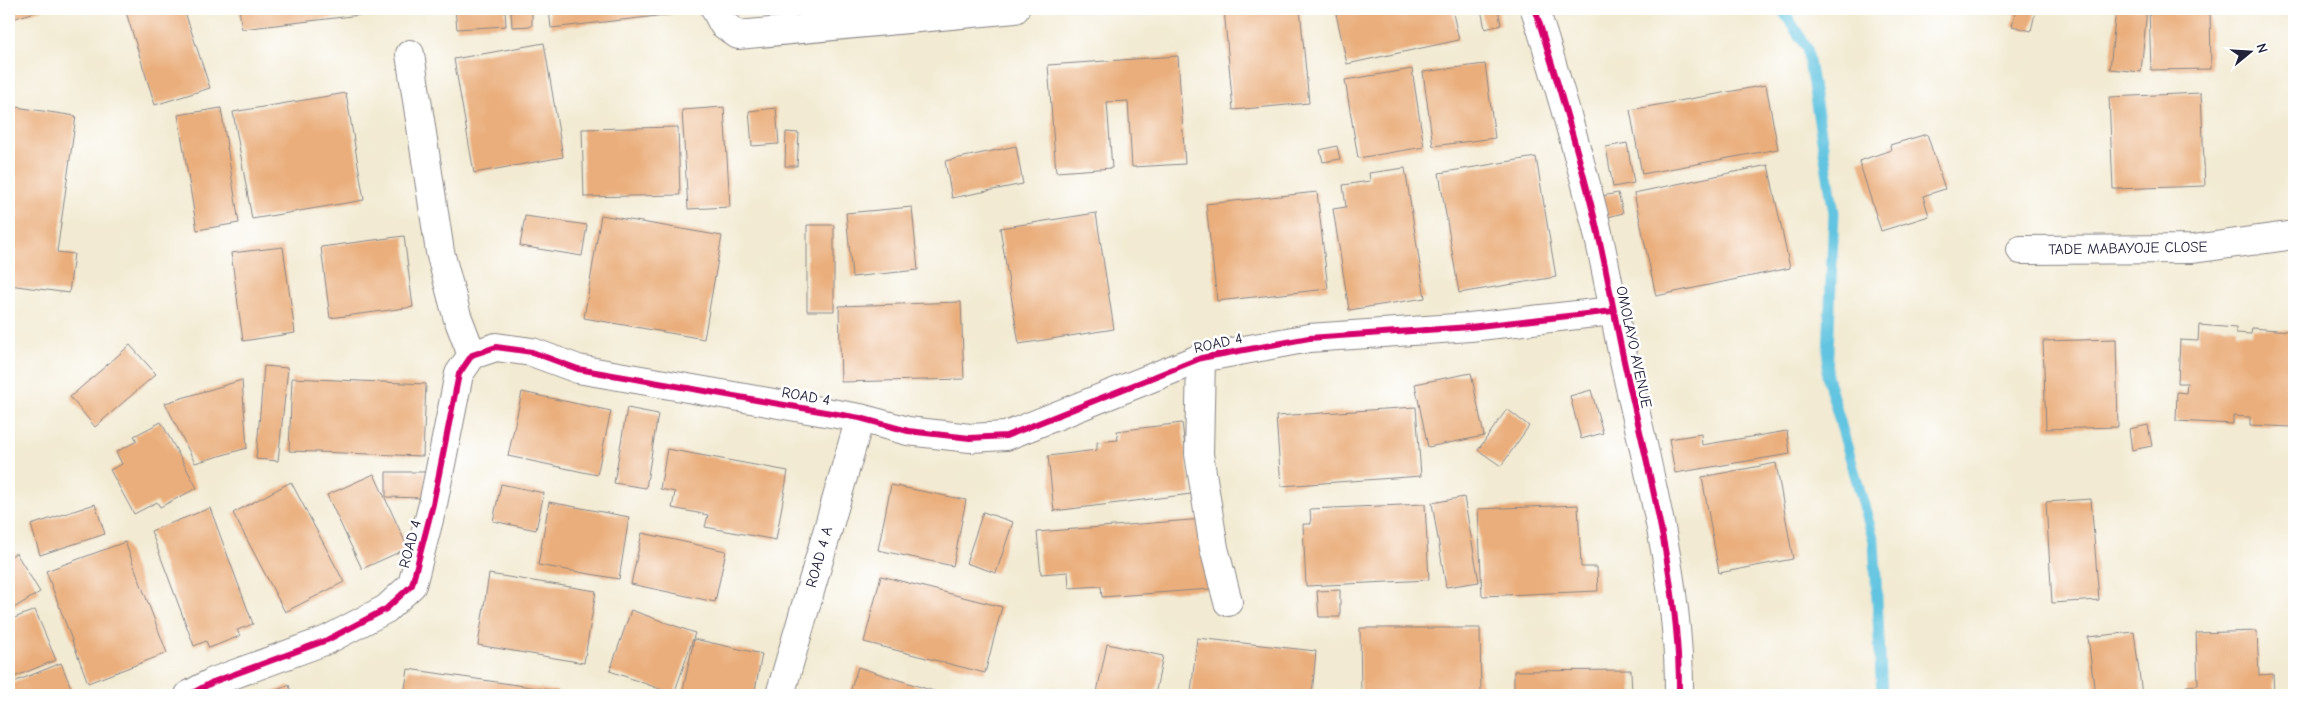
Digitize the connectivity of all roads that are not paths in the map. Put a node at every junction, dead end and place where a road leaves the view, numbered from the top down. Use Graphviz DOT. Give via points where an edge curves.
graph roads {
  1 [pos="715,9"];
  2 [pos="1015,9"];
  3 [pos="1535,9"];
  4 [pos="410,54"];
  5 [pos="2294,234"];
  6 [pos="2021,250"];
  7 [pos="1612,311"];
  8 [pos="472,354"];
  9 [pos="1201,358"];
  10 [pos="860,418"];
  11 [pos="1228,602"];
  12 [pos="189,695"];
  13 [pos="780,695"];
  14 [pos="1678,695"];
  1 -- 2 [label="street" via="723,24 738,35"];
  3 -- 7 [label="street, OMOLAYO AVENUE" via="1594,214"];
  4 -- 8 [label="street" via="440,252 457,316"];
  5 -- 6 [label="street, TADE MABAYOJE CLOSE" via="2193,249"];
  7 -- 9 [label="street, ROAD 4" via="1470,327 1309,338"];
  7 -- 14 [label="street, OMOLAYO AVENUE" via="1660,520 1679,656"];
  8 -- 10 [label="street, ROAD 4" via="496,347 532,352 578,369"];
  8 -- 12 [label="street, ROAD 4" via="459,374 433,504 412,585 386,609 327,640 213,682"];
  9 -- 10 [label="street, ROAD 4" via="1006,436 970,438 908,431"];
  9 -- 11 [label="street" via="1199,454 1214,548"];
  10 -- 13 [label="street, ROAD 4 A"];
}
